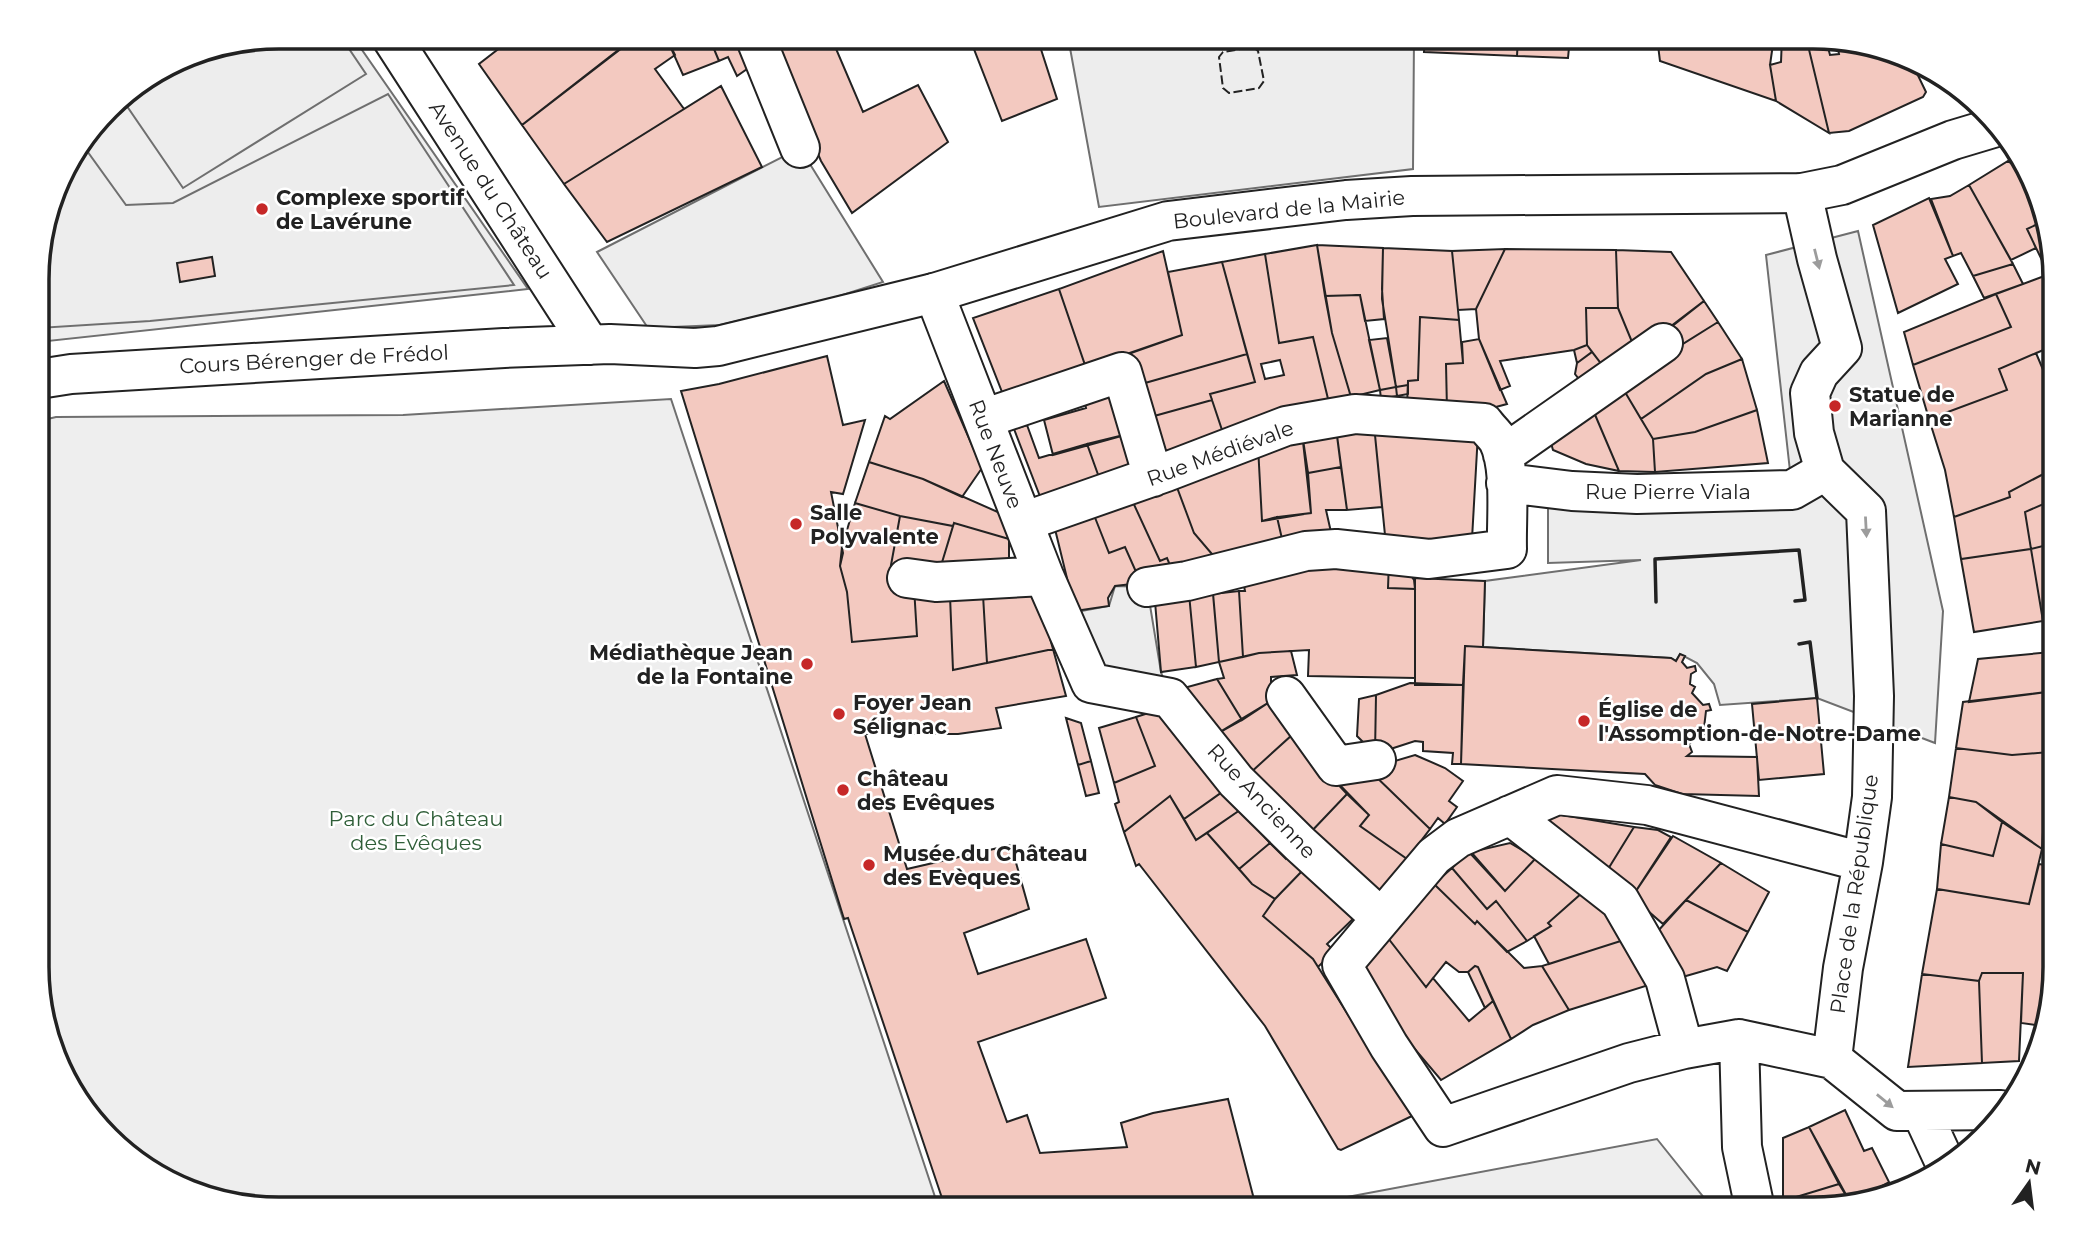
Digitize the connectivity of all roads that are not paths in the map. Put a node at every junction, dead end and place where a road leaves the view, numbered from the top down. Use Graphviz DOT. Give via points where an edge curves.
graph roads {
  1 [pos="399,49"];
  2 [pos="760,49"];
  3 [pos="1988,130"];
  4 [pos="800,148"];
  5 [pos="1802,193"];
  6 [pos="934,293"];
  7 [pos="1663,343"];
  8 [pos="590,345"];
  9 [pos="49,378"];
  10 [pos="983,419"];
  11 [pos="1505,469"];
  12 [pos="1825,471"];
  13 [pos="1153,477"];
  14 [pos="1023,522"];
  15 [pos="1044,576"];
  16 [pos="907,578"];
  17 [pos="1147,587"];
  18 [pos="1060,615"];
  19 [pos="1286,696"];
  20 [pos="1376,760"];
  21 [pos="1510,815"];
  22 [pos="1863,862"];
  23 [pos="1381,918"];
  24 [pos="1739,1039"];
  25 [pos="1684,1049"];
  26 [pos="1832,1059"];
  27 [pos="1993,1110"];
  28 [pos="1921,1111"];
  29 [pos="1942,1157"];
  30 [pos="1752,1197"];
  1 -- 8 [label="street, Avenue du Château"];
  2 -- 4 [label="street"];
  3 -- 5 [label="street, Boulevard de la Mairie" via="1842,185"];
  5 -- 6 [label="street, Boulevard de la Mairie" via="1346,200 1168,221"];
  5 -- 12 [label="street, Place de la République, one-way" via="1842,348 1819,373 1810,393 1814,433"];
  6 -- 8 [label="street, Boulevard de la Mairie" via="718,346"];
  6 -- 10 [label="street, Rue Neuve"];
  7 -- 11 [label="street"];
  8 -- 9 [label="street, Cours Bérenger de Frédol"];
  10 -- 13 [label="street" via="1122,372"];
  10 -- 14 [label="street, Rue Neuve"];
  11 -- 12 [label="street, Rue Pierre Viala" via="1572,491 1637,494 1793,490"];
  11 -- 13 [label="street, Rue Médiévale" via="1497,439 1484,423 1354,414 1286,426"];
  11 -- 17 [label="street" via="1507,549 1429,559 1306,551"];
  12 -- 22 [label="street, Place de la République, one-way" via="1866,511 1874,696 1872,797"];
  13 -- 14 [label="street, Rue Médiévale"];
  14 -- 15 [label="street, Rue Neuve"];
  15 -- 16 [label="street" via="936,582"];
  15 -- 18 [label="street, Rue Neuve"];
  18 -- 23 [label="street, Rue Ancienne" via="1091,683 1170,698 1236,781"];
  19 -- 20 [label="street" via="1336,766"];
  21 -- 22 [label="street" via="1557,795 1647,805"];
  21 -- 23 [label="street" via="1458,838 1434,856"];
  21 -- 25 [label="street" via="1620,901 1665,979"];
  22 -- 26 [label="street, Place de la République"];
  23 -- 25 [label="street" via="1342,965 1443,1127 1629,1063"];
  24 -- 25 [label="street"];
  24 -- 26 [label="street"];
  24 -- 30 [label="street" via="1742,1147"];
  26 -- 28 [label="street, one-way" via="1897,1111"];
  27 -- 28 [label="street"];
  28 -- 29 [label="street"];
}
